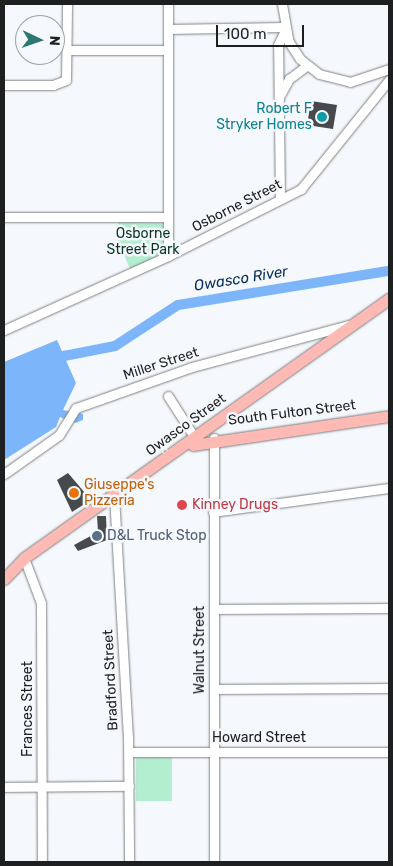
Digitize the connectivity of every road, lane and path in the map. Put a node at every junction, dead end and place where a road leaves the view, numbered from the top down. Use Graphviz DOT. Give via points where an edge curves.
graph roads {
  1 [pos="67,4"];
  2 [pos="168,4"];
  3 [pos="282,4"];
  4 [pos="168,30"];
  5 [pos="284,30"];
  6 [pos="68,50"];
  7 [pos="168,50"];
  8 [pos="306,66"];
  9 [pos="389,69"];
  10 [pos="389,80"];
  11 [pos="4,85"];
  12 [pos="278,101"];
  13 [pos="280,199"];
  14 [pos="4,217"];
  15 [pos="168,217"];
  16 [pos="168,256"];
  17 [pos="389,299"];
  18 [pos="352,324"];
  19 [pos="4,330"];
  20 [pos="168,396"];
  21 [pos="389,416"];
  22 [pos="211,433"];
  23 [pos="195,438"];
  24 [pos="171,455"];
  25 [pos="4,474"];
  26 [pos="389,488"];
  27 [pos="114,496"];
  28 [pos="213,512"];
  29 [pos="24,558"];
  30 [pos="4,579"];
  31 [pos="214,608"];
  32 [pos="389,608"];
  33 [pos="214,688"];
  34 [pos="389,688"];
  35 [pos="129,752"];
  36 [pos="214,752"];
  37 [pos="389,752"];
  38 [pos="42,786"];
  39 [pos="129,786"];
  40 [pos="4,787"];
  41 [pos="42,862"];
  42 [pos="129,862"];
  43 [pos="214,862"];
  1 -- 6 [label="street"];
  2 -- 4 [label="street"];
  3 -- 5 [label="street"];
  4 -- 5 [label="street"];
  4 -- 7 [label="street"];
  5 -- 8 [label="street"];
  5 -- 12 [label="street" via="278,46"];
  6 -- 7 [label="street"];
  6 -- 11 [label="street" via="66,80"];
  7 -- 15 [label="street"];
  8 -- 9 [label="street" via="344,81 365,80"];
  8 -- 12 [label="street" via="289,79"];
  10 -- 13 [label="street, Osborne Street" via="303,187"];
  12 -- 13 [label="street"];
  13 -- 16 [label="street, Osborne Street"];
  14 -- 15 [label="street"];
  15 -- 16 [label="street"];
  16 -- 19 [label="street, Osborne Street"];
  17 -- 18 [label="main road, Owasco Street"];
  18 -- 22 [label="main road, Owasco Street"];
  18 -- 25 [label="street, Miller Street" via="192,367 72,410 60,435"];
  20 -- 23 [label="street"];
  21 -- 22 [label="main road, South Fulton Street"];
  22 -- 23 [label="main road, Owasco Street"];
  22 -- 24 [label="main road, South Fulton Street"];
  22 -- 28 [label="street, Walnut Street"];
  23 -- 24 [label="main road, Owasco Street"];
  24 -- 27 [label="main road, Owasco Street"];
  26 -- 28 [label="street"];
  27 -- 29 [label="main road, Owasco Street"];
  27 -- 35 [label="street, Bradford Street"];
  28 -- 31 [label="street, Walnut Street"];
  29 -- 30 [label="main road, Owasco Street"];
  29 -- 38 [label="street, Frances Street" via="41,603"];
  31 -- 32 [label="street"];
  31 -- 33 [label="street, Walnut Street"];
  33 -- 34 [label="street"];
  33 -- 36 [label="street, Walnut Street"];
  35 -- 36 [label="street, Howard Street"];
  35 -- 39 [label="street, Bradford Street"];
  36 -- 37 [label="street, Howard Street"];
  36 -- 43 [label="street, Walnut Street"];
  38 -- 39 [label="street"];
  38 -- 40 [label="street"];
  38 -- 41 [label="street, Frances Street"];
  39 -- 42 [label="street, Bradford Street"];
}
